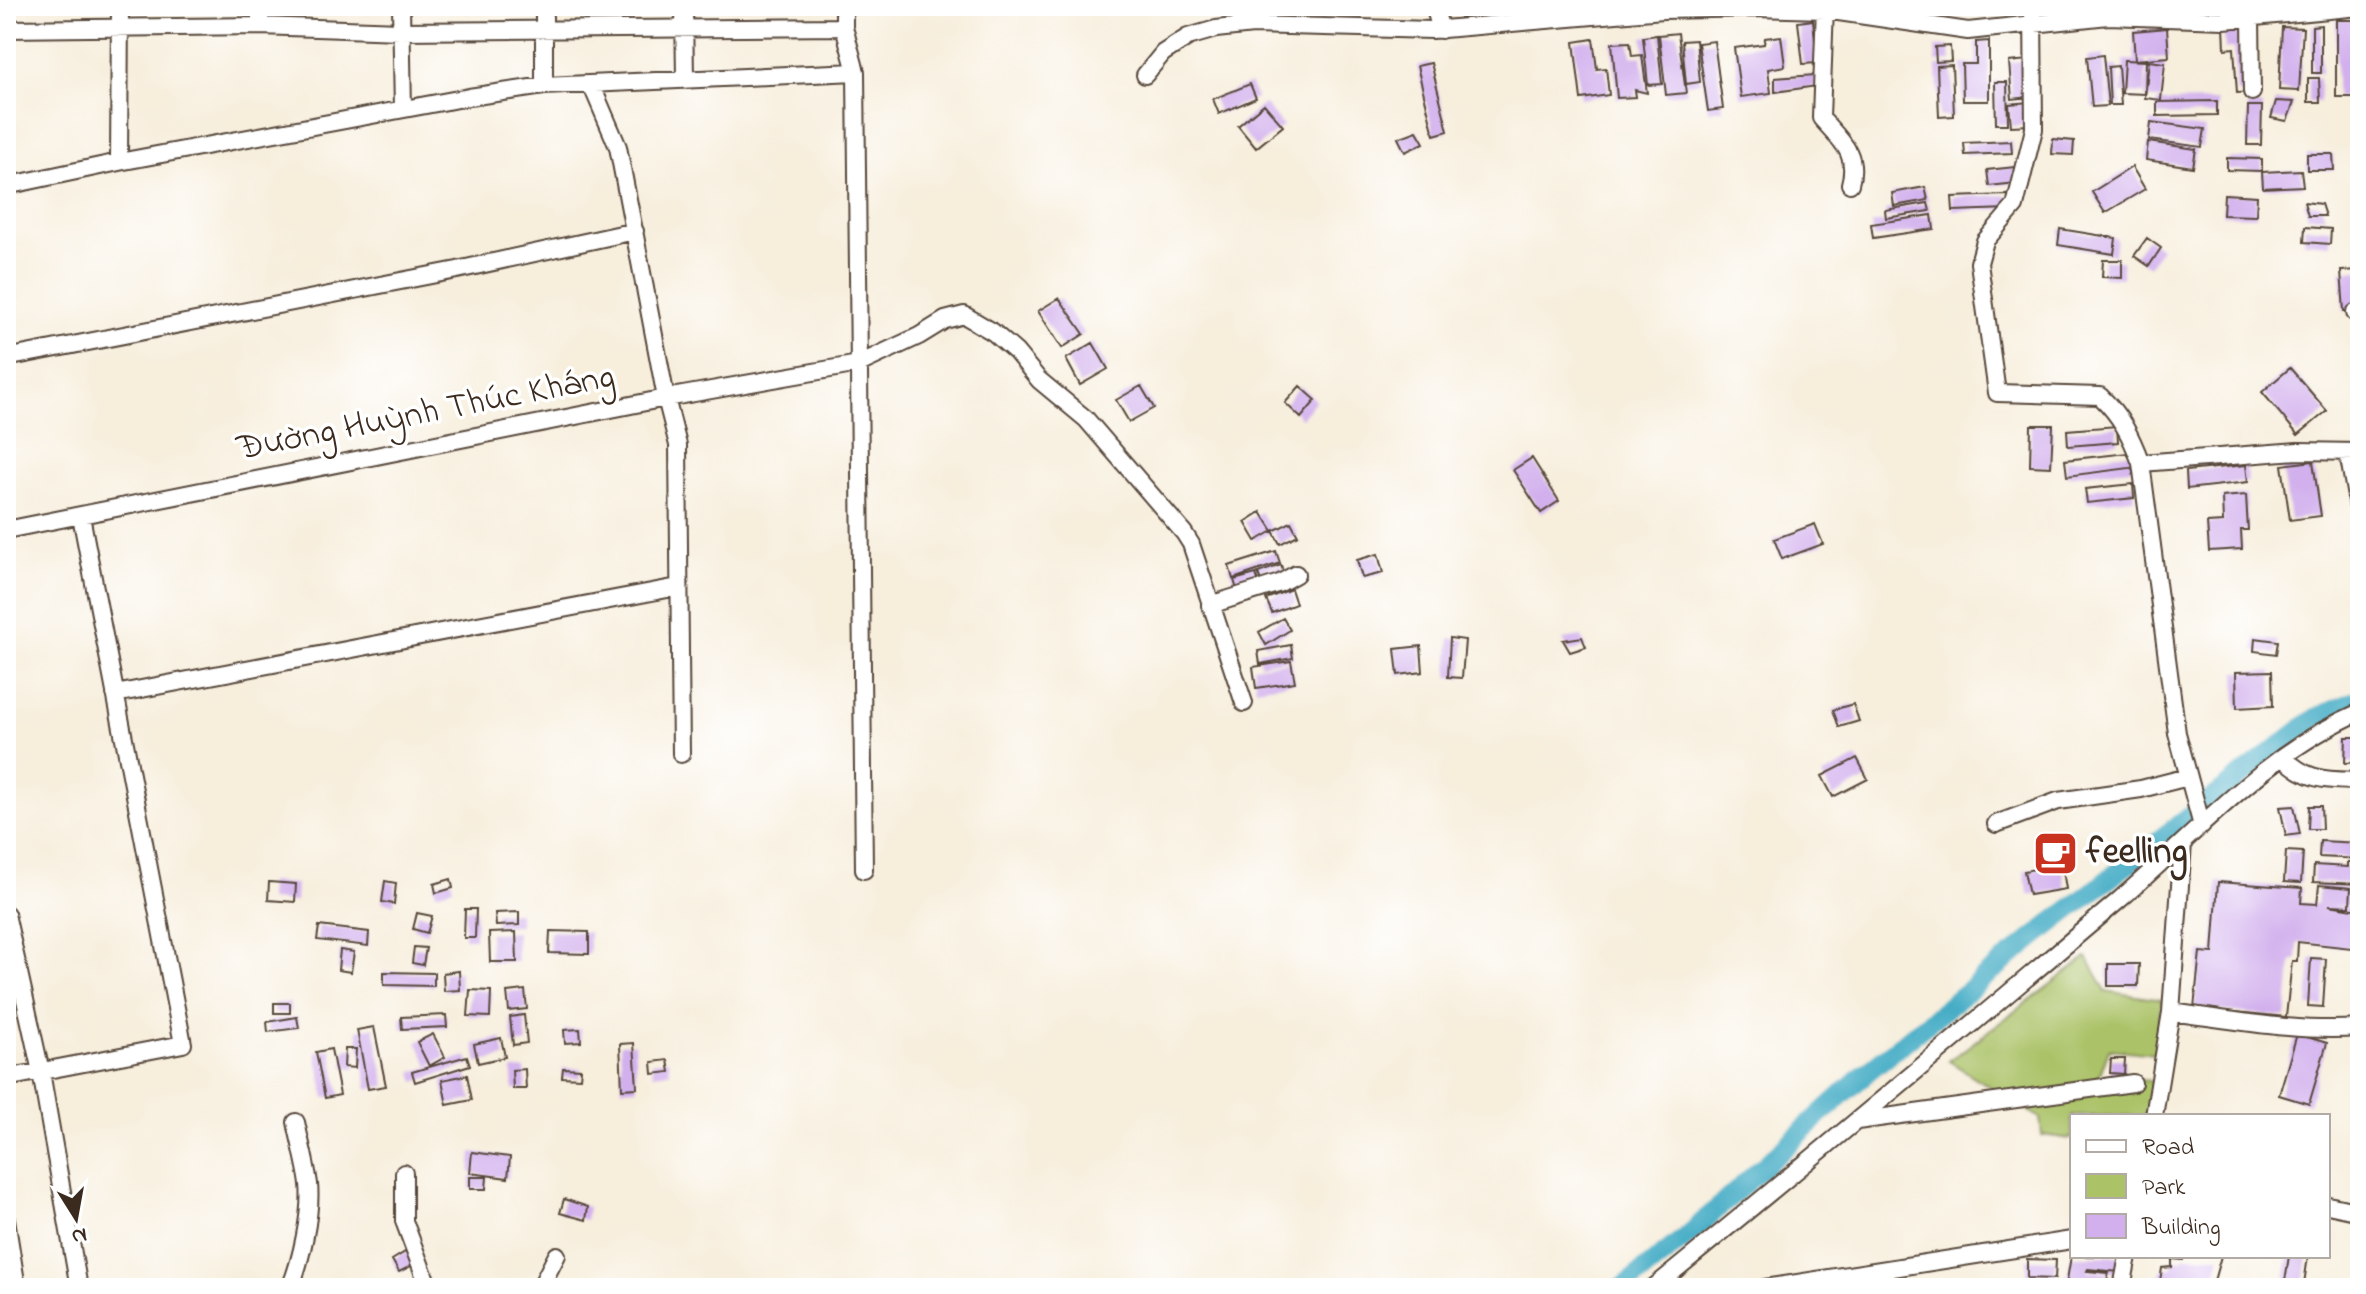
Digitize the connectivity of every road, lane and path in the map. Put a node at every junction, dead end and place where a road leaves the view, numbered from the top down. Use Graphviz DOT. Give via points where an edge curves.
graph roads {
  1 [pos="120,6"];
  2 [pos="260,6"];
  3 [pos="401,6"];
  4 [pos="544,6"];
  5 [pos="684,6"];
  6 [pos="844,6"];
  7 [pos="1434,6"];
  8 [pos="2033,6"];
  9 [pos="2360,7"];
  10 [pos="1825,8"];
  11 [pos="2143,12"];
  12 [pos="2251,18"];
  13 [pos="2034,24"];
  14 [pos="260,26"];
  15 [pos="844,27"];
  16 [pos="121,28"];
  17 [pos="543,28"];
  18 [pos="6,29"];
  19 [pos="683,29"];
  20 [pos="1441,30"];
  21 [pos="400,31"];
  22 [pos="856,72"];
  23 [pos="1145,75"];
  24 [pos="685,79"];
  25 [pos="591,84"];
  26 [pos="544,86"];
  27 [pos="2252,92"];
  28 [pos="403,109"];
  29 [pos="119,162"];
  30 [pos="1850,184"];
  31 [pos="6,186"];
  32 [pos="635,231"];
  33 [pos="6,358"];
  34 [pos="859,364"];
  35 [pos="666,398"];
  36 [pos="2354,452"];
  37 [pos="2141,463"];
  38 [pos="81,516"];
  39 [pos="2360,519"];
  40 [pos="6,530"];
  41 [pos="1296,574"];
  42 [pos="678,587"];
  43 [pos="1210,605"];
  44 [pos="115,694"];
  45 [pos="1244,703"];
  46 [pos="2360,712"];
  47 [pos="681,754"];
  48 [pos="2283,757"];
  49 [pos="2360,781"];
  50 [pos="2191,784"];
  51 [pos="2201,821"];
  52 [pos="1996,824"];
  53 [pos="2183,843"];
  54 [pos="864,870"];
  55 [pos="6,914"];
  56 [pos="2171,1012"];
  57 [pos="2360,1028"];
  58 [pos="41,1072"];
  59 [pos="6,1078"];
  60 [pos="2133,1083"];
  61 [pos="2154,1114"];
  62 [pos="1854,1121"];
  63 [pos="296,1122"];
  64 [pos="404,1173"];
  65 [pos="2330,1205"];
  66 [pos="2360,1212"];
  67 [pos="6,1219"];
  68 [pos="2070,1240"];
  69 [pos="557,1255"];
  70 [pos="2128,1258"];
  71 [pos="17,1288"];
  72 [pos="79,1288"];
  73 [pos="290,1288"];
  74 [pos="429,1288"];
  75 [pos="540,1288"];
  76 [pos="1653,1288"];
  77 [pos="1765,1288"];
  78 [pos="2122,1288"];
  1 -- 16 [label="street"];
  2 -- 14 [label="street"];
  3 -- 21 [label="street"];
  4 -- 17 [label="street"];
  5 -- 19 [label="street"];
  6 -- 15 [label="street"];
  7 -- 20 [label="street"];
  8 -- 13 [label="street"];
  9 -- 12 [label="street"];
  10 -- 13 [label="street" via="1968,31"];
  10 -- 20 [label="street" via="1663,10"];
  10 -- 30 [label="street" via="1821,118 1848,149 1854,171"];
  11 -- 12 [label="street"];
  11 -- 13 [label="street"];
  12 -- 27 [label="street"];
  13 -- 37 [label="street" via="2034,129 2015,206 1985,241 1979,263 1997,393 2100,396 2117,412"];
  14 -- 16 [label="street"];
  14 -- 21 [label="street"];
  15 -- 19 [label="street"];
  15 -- 22 [label="street"];
  16 -- 18 [label="street"];
  16 -- 29 [label="street"];
  17 -- 19 [label="street"];
  17 -- 21 [label="street"];
  17 -- 26 [label="street"];
  19 -- 24 [label="street"];
  20 -- 23 [label="street" via="1253,25 1216,29 1188,37 1163,53"];
  21 -- 28 [label="street"];
  22 -- 24 [label="street"];
  22 -- 34 [label="street"];
  24 -- 25 [label="street"];
  25 -- 26 [label="street"];
  25 -- 32 [label="street" via="618,147"];
  26 -- 28 [label="street"];
  28 -- 29 [label="street"];
  29 -- 31 [label="street"];
  32 -- 33 [label="street"];
  32 -- 35 [label="street"];
  34 -- 35 [label="street, Đường Huỳnh Thúc Kháng"];
  34 -- 43 [label="street, Đường Huỳnh Thúc Kháng" via="964,315 993,332 1086,419 1184,533"];
  34 -- 54 [label="street"];
  35 -- 38 [label="street, Đường Huỳnh Thúc Kháng"];
  35 -- 42 [label="street" via="678,445"];
  36 -- 37 [label="street"];
  36 -- 39 [label="street"];
  37 -- 50 [label="street" via="2177,733"];
  38 -- 40 [label="street, Đường Huỳnh Thúc Kháng"];
  38 -- 44 [label="street"];
  41 -- 43 [label="street"];
  42 -- 44 [label="street"];
  42 -- 47 [label="street"];
  43 -- 45 [label="street"];
  44 -- 58 [label="street" via="183,1044"];
  46 -- 48 [label="street"];
  48 -- 49 [label="street" via="2296,770 2320,780"];
  48 -- 51 [label="street"];
  50 -- 51 [label="street"];
  50 -- 52 [label="street" via="2058,801"];
  51 -- 53 [label="street"];
  53 -- 56 [label="street"];
  53 -- 62 [label="street"];
  55 -- 58 [label="street"];
  56 -- 57 [label="street" via="2277,1026"];
  56 -- 61 [label="street"];
  58 -- 59 [label="street"];
  58 -- 72 [label="street"];
  60 -- 62 [label="street"];
  62 -- 76 [label="street"];
  63 -- 73 [label="street" via="309,1202"];
  64 -- 74 [label="street" via="404,1221"];
  65 -- 66 [label="street"];
  67 -- 71 [label="street"];
  68 -- 77 [label="street"];
  69 -- 75 [label="street"];
  70 -- 78 [label="street"];
}
